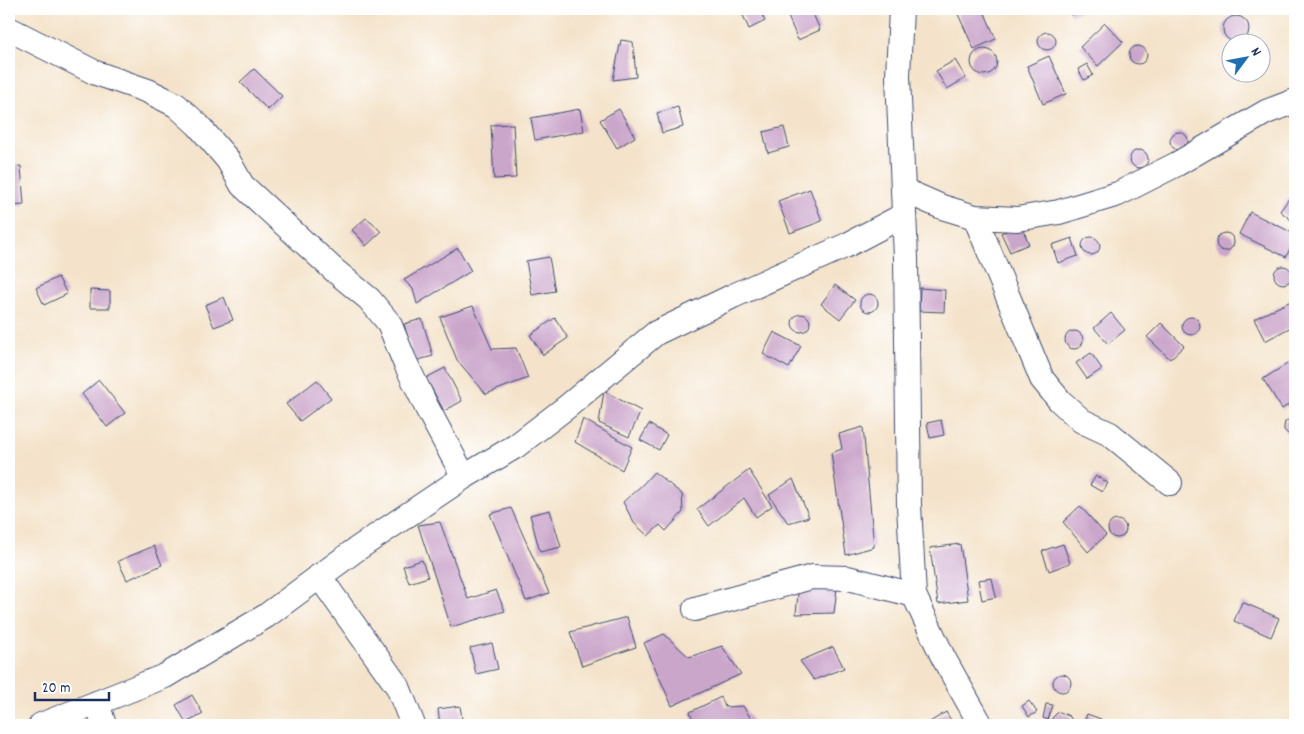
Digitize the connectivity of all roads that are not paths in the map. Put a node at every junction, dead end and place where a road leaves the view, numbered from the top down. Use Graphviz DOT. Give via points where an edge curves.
graph roads {
  1 [pos="901,9"];
  2 [pos="9,29"];
  3 [pos="1295,101"];
  4 [pos="903,190"];
  5 [pos="904,214"];
  6 [pos="975,216"];
  7 [pos="464,477"];
  8 [pos="1170,483"];
  9 [pos="319,576"];
  10 [pos="914,595"];
  11 [pos="695,610"];
  12 [pos="100,714"];
  13 [pos="41,725"];
  14 [pos="413,725"];
  15 [pos="981,725"];
  1 -- 4 [label="street" via="898,76"];
  2 -- 7 [label="street" via="96,73 148,91 176,105 198,125 228,160 242,185 368,299 389,323 427,408"];
  3 -- 6 [label="street" via="1266,112 1118,194 1036,217"];
  4 -- 5 [label="street"];
  4 -- 6 [label="street" via="942,207"];
  5 -- 7 [label="street" via="847,245 656,333 516,446"];
  5 -- 10 [label="street" via="909,506"];
  6 -- 8 [label="street" via="1042,379 1082,420 1110,434"];
  7 -- 9 [label="street"];
  9 -- 12 [label="street" via="266,616"];
  9 -- 14 [label="street" via="398,687"];
  10 -- 11 [label="street" via="848,578 812,578"];
  10 -- 15 [label="street" via="943,657"];
  12 -- 13 [label="street"];
}
